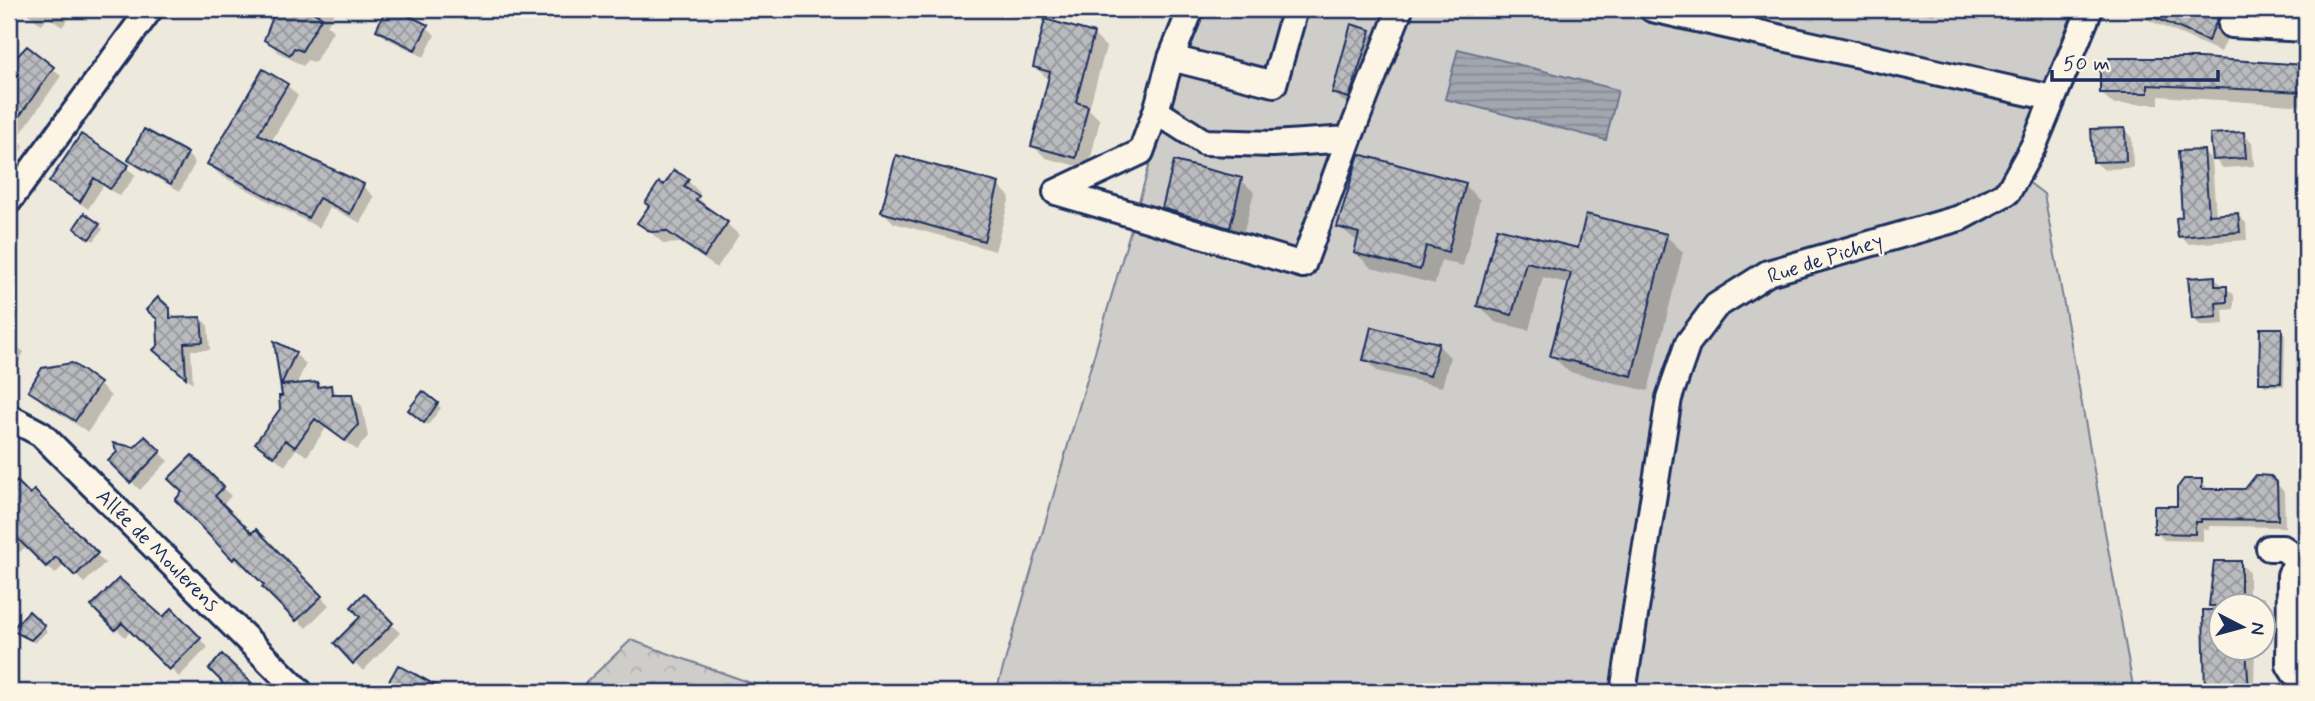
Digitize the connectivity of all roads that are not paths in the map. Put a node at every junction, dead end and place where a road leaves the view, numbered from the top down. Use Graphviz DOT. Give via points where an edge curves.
graph roads {
  1 [pos="150,9"];
  2 [pos="1191,9"];
  3 [pos="1295,9"];
  4 [pos="1400,9"];
  5 [pos="1652,9"];
  6 [pos="2090,9"];
  7 [pos="2231,25"];
  8 [pos="2306,29"];
  9 [pos="1171,58"];
  10 [pos="2052,98"];
  11 [pos="1156,111"];
  12 [pos="1349,139"];
  13 [pos="9,201"];
  14 [pos="9,417"];
  15 [pos="2269,548"];
  16 [pos="2304,561"];
  17 [pos="2295,683"];
  18 [pos="300,692"];
  19 [pos="1623,692"];
  1 -- 13 [label="street"];
  2 -- 9 [label="street"];
  3 -- 9 [label="street" via="1275,84"];
  4 -- 12 [label="street"];
  5 -- 10 [label="street"];
  6 -- 10 [label="street, Rue de Pichey"];
  7 -- 8 [label="street"];
  9 -- 11 [label="street"];
  10 -- 19 [label="street, Rue de Pichey" via="2034,145 2008,192 1960,218 1768,273 1716,306 1688,342 1669,398"];
  11 -- 12 [label="street" via="1204,142"];
  11 -- 12 [label="street" via="1140,152 1056,192 1303,265"];
  14 -- 18 [label="street, Allée de Moulerens" via="41,434"];
  15 -- 16 [label="street" via="2283,548"];
  16 -- 17 [label="street" via="2295,565 2291,575 2289,665"];
}
